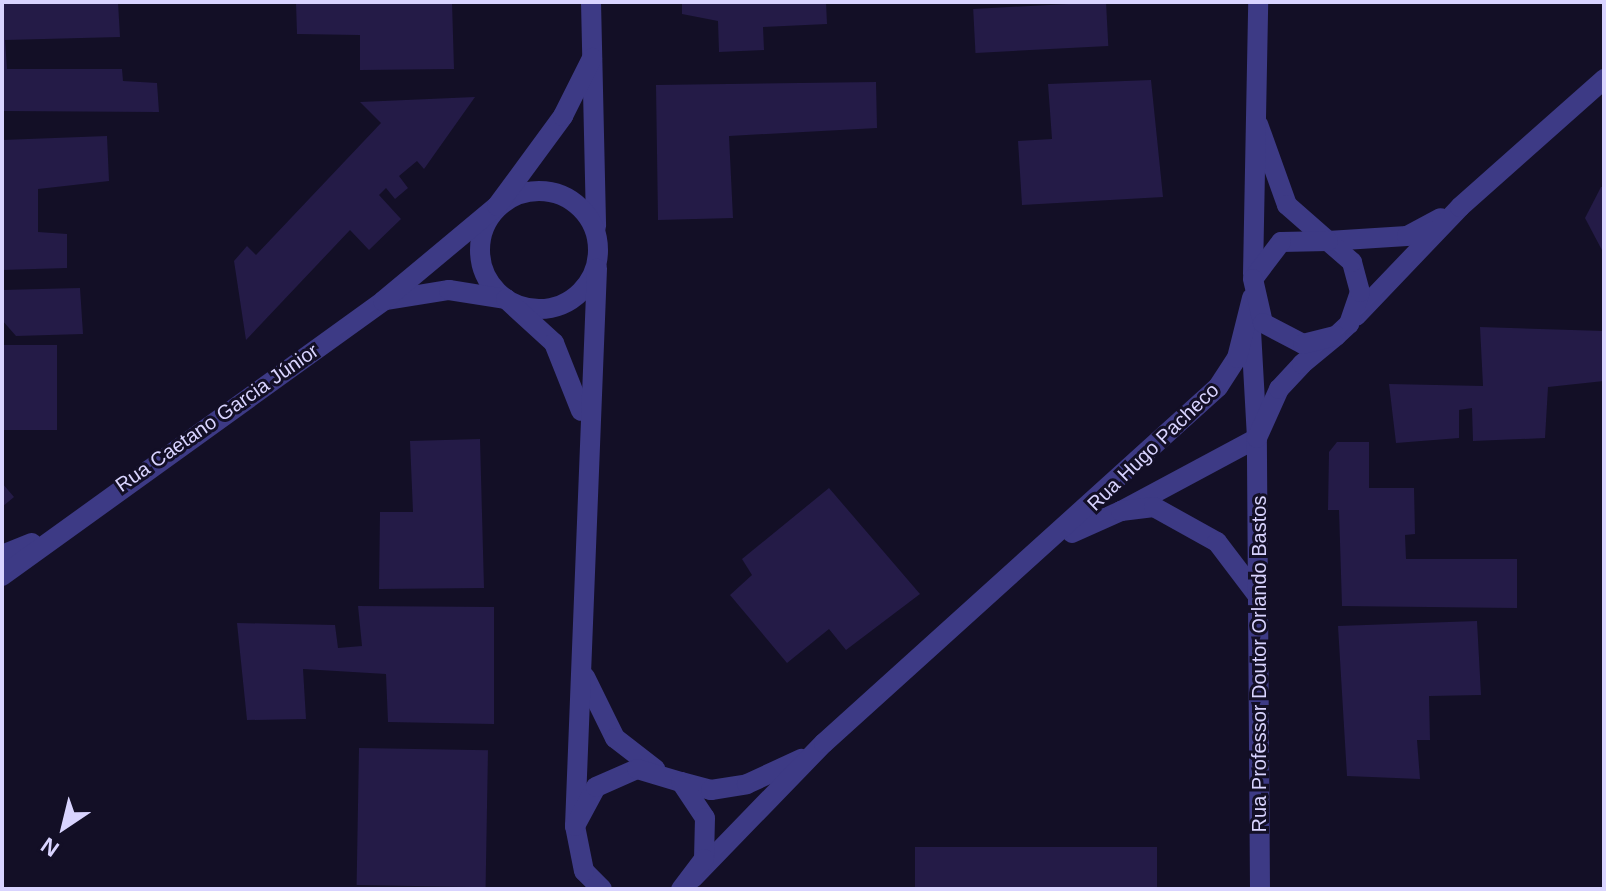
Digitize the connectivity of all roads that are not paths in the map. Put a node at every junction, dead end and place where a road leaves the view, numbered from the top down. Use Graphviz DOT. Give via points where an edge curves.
graph roads {
  1 [pos="591,2"];
  2 [pos="1258,2"];
  3 [pos="592,58"];
  4 [pos="1604,79"];
  5 [pos="1258,124"];
  6 [pos="497,206"];
  7 [pos="1460,207"];
  8 [pos="596,230"];
  9 [pos="1328,241"];
  10 [pos="597,268"];
  11 [pos="1253,286"];
  12 [pos="506,299"];
  13 [pos="383,301"];
  14 [pos="1250,321"];
  15 [pos="1342,330"];
  16 [pos="587,435"];
  17 [pos="1257,438"];
  18 [pos="1121,511"];
  19 [pos="51,535"];
  20 [pos="1050,543"];
  21 [pos="2,555"];
  22 [pos="2,576"];
  23 [pos="1260,599"];
  24 [pos="581,657"];
  25 [pos="824,743"];
  26 [pos="660,773"];
  27 [pos="681,782"];
  28 [pos="575,826"];
  29 [pos="575,849"];
  30 [pos="687,883"];
  31 [pos="578,889"];
  32 [pos="602,889"];
  33 [pos="1260,889"];
  1 -- 3 [label="street"];
  2 -- 5 [label="street"];
  3 -- 6 [label="street" via="563,116"];
  3 -- 8 [label="street"];
  4 -- 7 [label="street"];
  5 -- 9 [label="street" via="1287,205"];
  5 -- 11 [label="street"];
  6 -- 8 [label="street" via="523,192 553,192 586,212"];
  6 -- 12 [label="street" via="480,247 486,276"];
  6 -- 13 [label="street, Rua Caetano Garcia Júnior"];
  7 -- 9 [label="street" via="1407,236"];
  7 -- 15 [label="street"];
  8 -- 10 [label="street"];
  9 -- 11 [label="street" via="1281,242"];
  9 -- 15 [label="street" via="1359,276"];
  10 -- 12 [label="street" via="576,297 560,306 541,310"];
  10 -- 16 [label="street"];
  11 -- 14 [label="street, Rua Hugo Pacheco"];
  11 -- 15 [label="street" via="1263,323 1288,341"];
  12 -- 13 [label="street, Rua Caetano Garcia Júnior" via="449,290"];
  12 -- 16 [label="street" via="568,363"];
  13 -- 19 [label="street, Rua Caetano Garcia Júnior"];
  14 -- 17 [label="street, Rua Professor Doutor Orlando Bastos"];
  14 -- 20 [label="street, Rua Hugo Pacheco" via="1218,387"];
  15 -- 17 [label="street, Rua Professor Doutor Orlando Bastos" via="1279,389"];
  16 -- 24 [label="street"];
  17 -- 18 [label="street, Rua Hugo Pacheco"];
  17 -- 23 [label="street, Rua Professor Doutor Orlando Bastos"];
  18 -- 20 [label="street, Rua Hugo Pacheco"];
  18 -- 23 [label="street, Rua Hugo Pacheco" via="1154,507 1189,522 1239,565"];
  19 -- 21 [label="street, Rua Caetano Garcia Júnior"];
  19 -- 22 [label="street, Rua Caetano Garcia Júnior"];
  20 -- 25 [label="street, Rua Hugo Pacheco"];
  23 -- 33 [label="street, Rua Professor Doutor Orlando Bastos"];
  24 -- 26 [label="street" via="615,738"];
  24 -- 28 [label="street"];
  25 -- 27 [label="street, Rua Hugo Pacheco" via="747,784 711,790"];
  25 -- 30 [label="street, Rua Hugo Pacheco"];
  26 -- 27 [label="street, Rua Hugo Pacheco"];
  26 -- 28 [label="street" via="637,769 596,787"];
  27 -- 30 [label="street" via="707,828"];
  28 -- 29 [label="street"];
  29 -- 31 [label="street"];
  29 -- 32 [label="street"];
}
